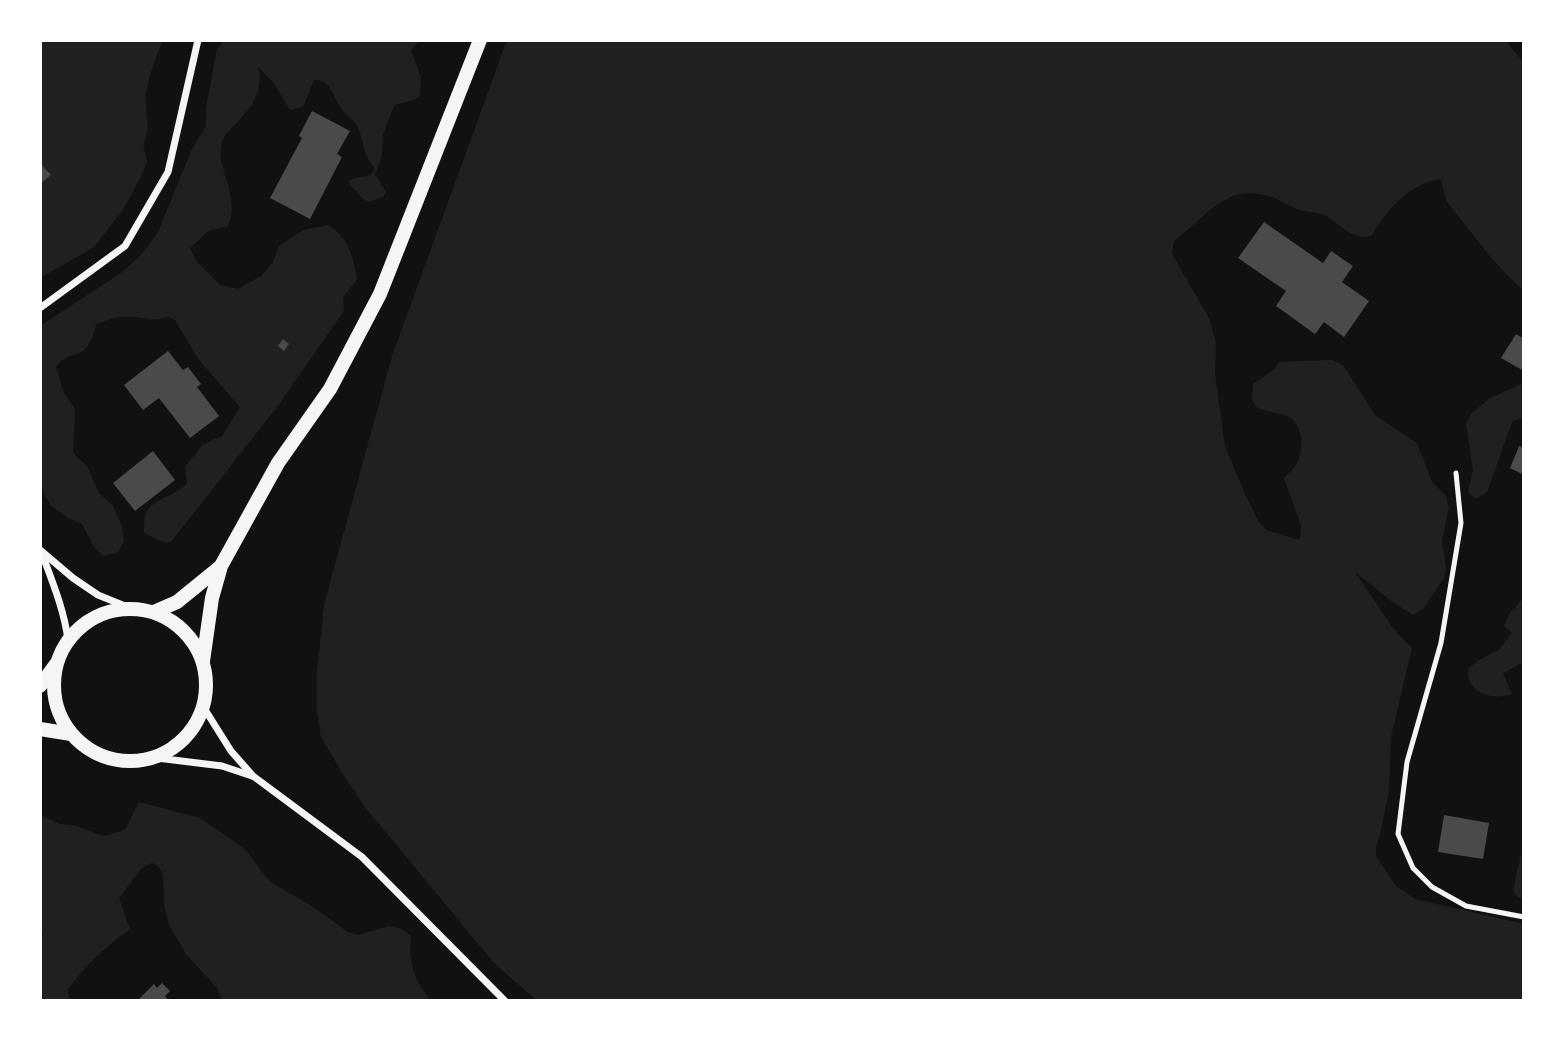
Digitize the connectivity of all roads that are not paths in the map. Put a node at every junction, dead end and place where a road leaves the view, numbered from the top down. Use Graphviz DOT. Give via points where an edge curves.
graph roads {
  1 [pos="198,40"];
  2 [pos="480,40"];
  3 [pos="40,309"];
  4 [pos="1456,473"];
  5 [pos="40,550"];
  6 [pos="220,566"];
  7 [pos="130,608"];
  8 [pos="154,612"];
  9 [pos="68,640"];
  10 [pos="203,661"];
  11 [pos="57,663"];
  12 [pos="40,686"];
  13 [pos="204,708"];
  14 [pos="40,729"];
  15 [pos="71,734"];
  16 [pos="157,758"];
  17 [pos="253,776"];
  18 [pos="1524,916"];
  19 [pos="505,1001"];
  1 -- 3 [label="street" via="167,172 125,246"];
  2 -- 6 [label="main road" via="380,294 330,389 278,463"];
  4 -- 18 [label="lane" via="1461,523 1441,643 1407,761 1398,834 1413,868 1432,887 1466,906"];
  5 -- 7 [label="street" via="98,595"];
  5 -- 9 [label="street"];
  6 -- 8 [label="main road" via="177,602"];
  6 -- 10 [label="main road"];
  7 -- 8 [label="main road"];
  7 -- 9 [label="main road" via="106,612 85,623"];
  8 -- 10 [label="main road" via="175,623 192,640"];
  9 -- 11 [label="main road"];
  10 -- 13 [label="main road" via="207,684"];
  11 -- 12 [label="main road"];
  11 -- 15 [label="main road" via="58,712"];
  13 -- 16 [label="main road" via="194,729 178,746"];
  13 -- 17 [label="street" via="230,751"];
  14 -- 15 [label="main road"];
  15 -- 16 [label="main road" via="88,750 110,760"];
  16 -- 17 [label="street" via="222,766"];
  17 -- 19 [label="street" via="362,857"];
}
